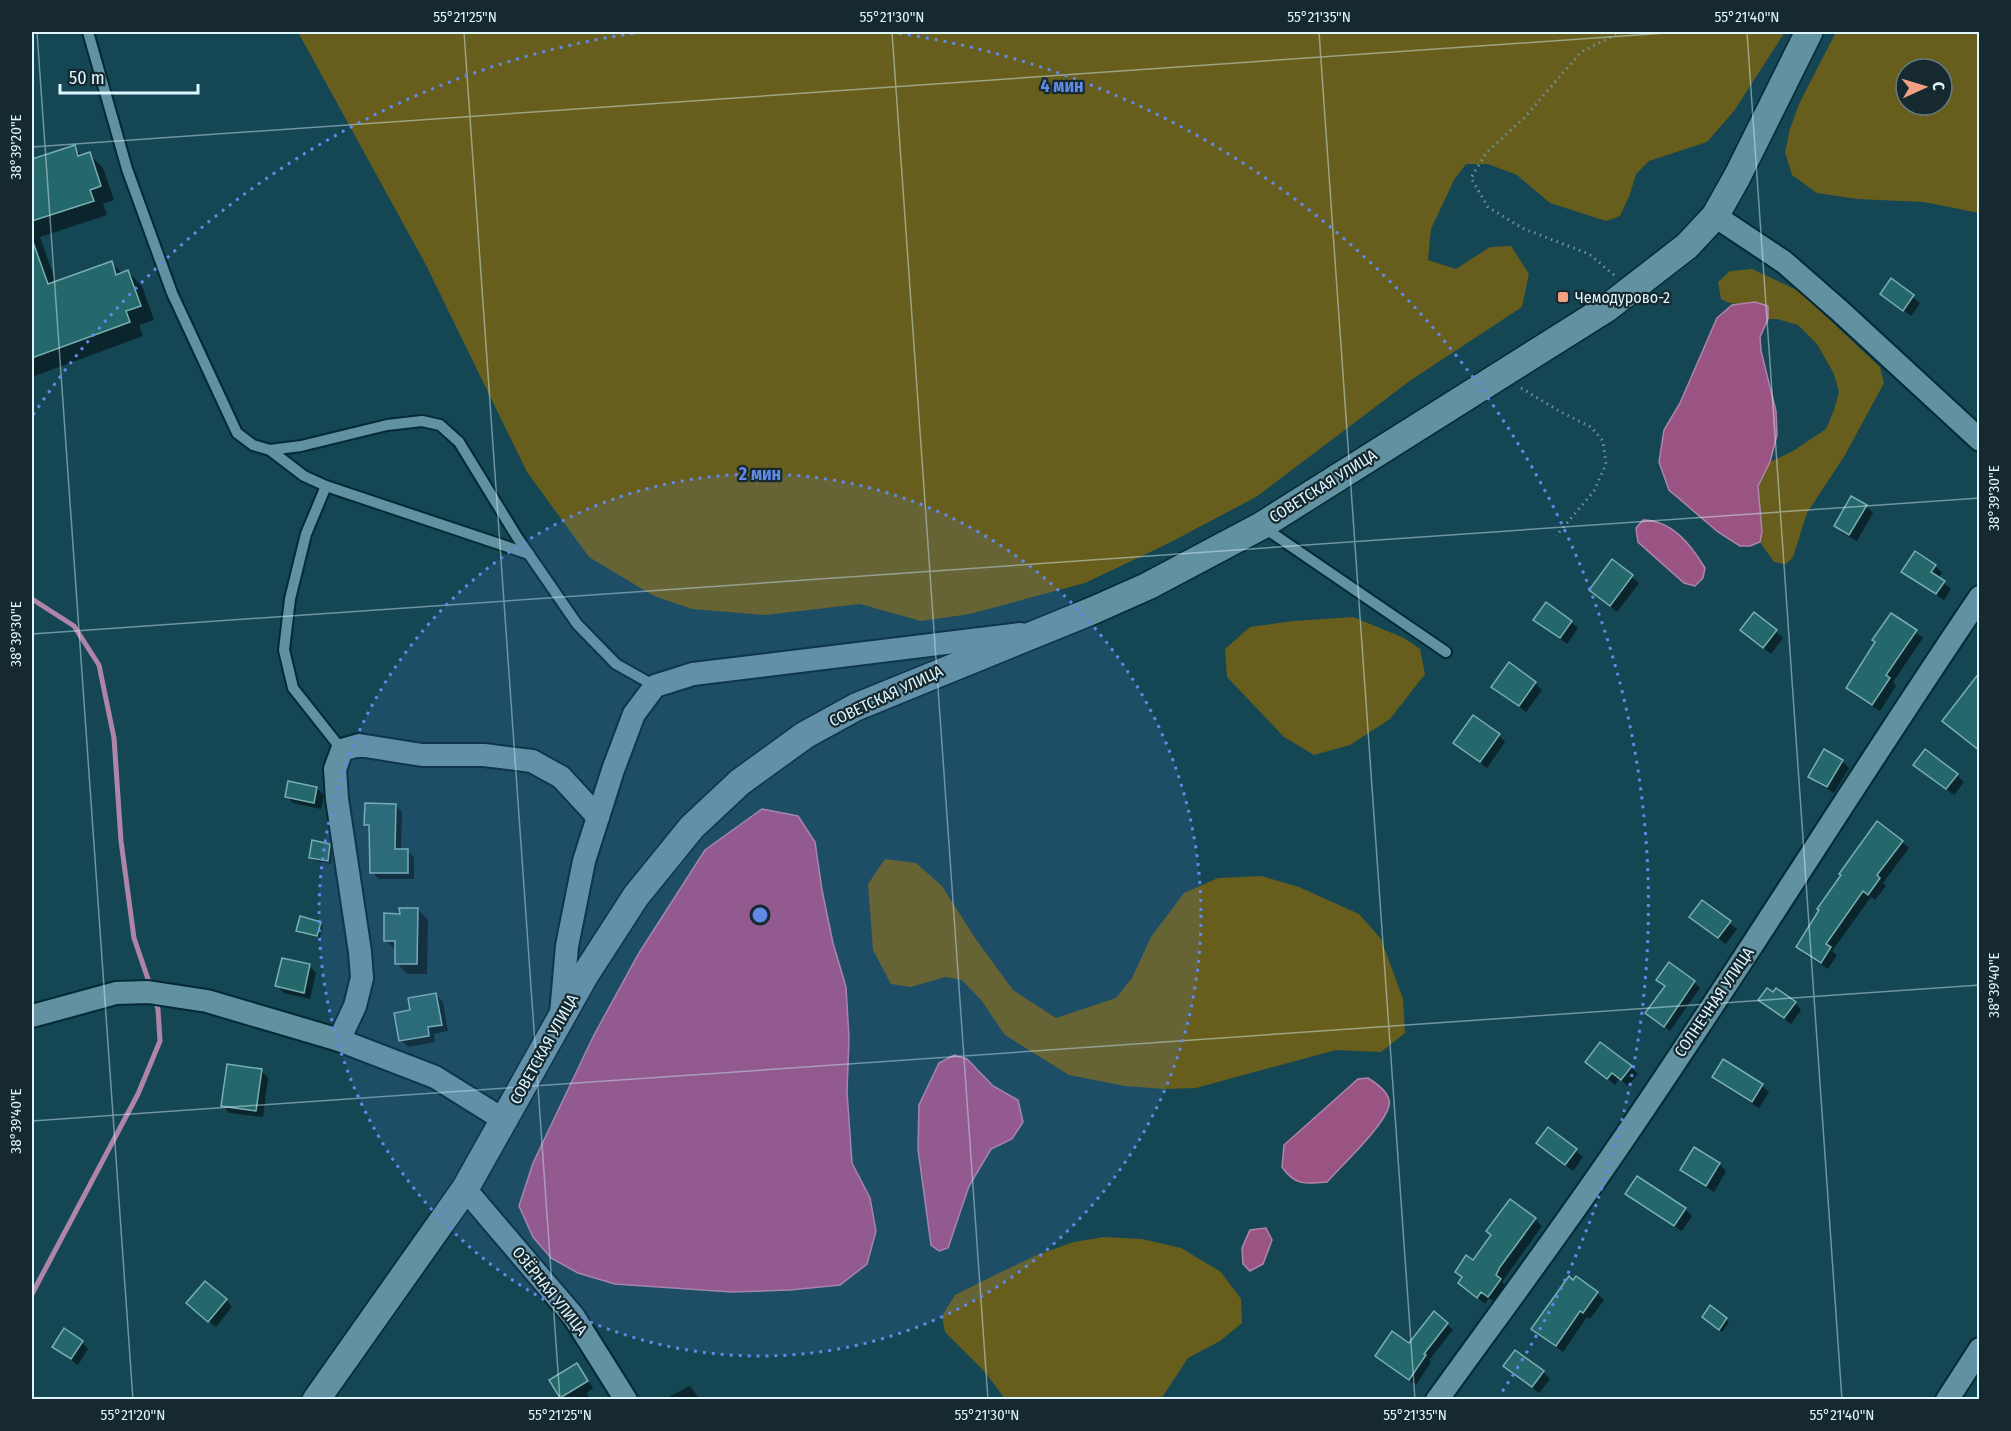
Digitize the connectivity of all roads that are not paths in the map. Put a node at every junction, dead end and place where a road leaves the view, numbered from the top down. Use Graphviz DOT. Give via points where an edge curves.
graph roads {
  1 [pos="88,32"];
  2 [pos="1809,32"];
  3 [pos="1715,216"];
  4 [pos="1980,440"];
  5 [pos="270,450"];
  6 [pos="326,486"];
  7 [pos="1261,526"];
  8 [pos="529,554"];
  9 [pos="1980,597"];
  10 [pos="1039,632"];
  11 [pos="1446,652"];
  12 [pos="655,686"];
  13 [pos="342,750"];
  14 [pos="598,817"];
  15 [pos="32,1016"];
  16 [pos="561,1019"];
  17 [pos="339,1040"];
  18 [pos="504,1119"];
  19 [pos="465,1189"];
  20 [pos="1980,1349"];
  21 [pos="316,1400"];
  22 [pos="626,1400"];
  23 [pos="1437,1400"];
  24 [pos="1947,1400"];
  1 -- 5 [label="lane" via="127,169 172,293 237,433"];
  2 -- 3 [label="street, СОВЕТСКАЯ УЛИЦА"];
  3 -- 4 [label="street" via="1784,262"];
  3 -- 7 [label="street, СОВЕТСКАЯ УЛИЦА" via="1687,246 1607,308"];
  5 -- 6 [label="lane" via="304,476"];
  5 -- 8 [label="lane" via="387,425 440,425 459,442"];
  6 -- 8 [label="lane"];
  6 -- 13 [label="lane" via="306,534 290,599 284,650 293,688"];
  7 -- 10 [label="street, СОВЕТСКАЯ УЛИЦА" via="1148,586"];
  7 -- 11 [label="lane"];
  8 -- 12 [label="lane" via="576,624 616,664"];
  9 -- 23 [label="street, СОЛНЕЧНАЯ УЛИЦА" via="1616,1152"];
  10 -- 12 [label="street" via="693,674"];
  10 -- 16 [label="street, СОВЕТСКАЯ УЛИЦА" via="856,707 805,735 740,782 692,827 636,896"];
  12 -- 14 [label="street" via="634,714"];
  13 -- 14 [label="street" via="358,745 422,754 532,761 561,777"];
  13 -- 17 [label="street" via="335,769 337,799 362,978 355,1006"];
  14 -- 16 [label="street" via="584,861 567,946"];
  15 -- 17 [label="street" via="116,993 157,993 207,1001"];
  16 -- 18 [label="street, СОВЕТСКАЯ УЛИЦА"];
  17 -- 18 [label="street" via="435,1077"];
  18 -- 19 [label="street, СОВЕТСКАЯ УЛИЦА"];
  19 -- 21 [label="street, СОВЕТСКАЯ УЛИЦА"];
  19 -- 22 [label="street, ОЗЁРНАЯ УЛИЦА" via="574,1317"];
  20 -- 24 [label="street"];
}
